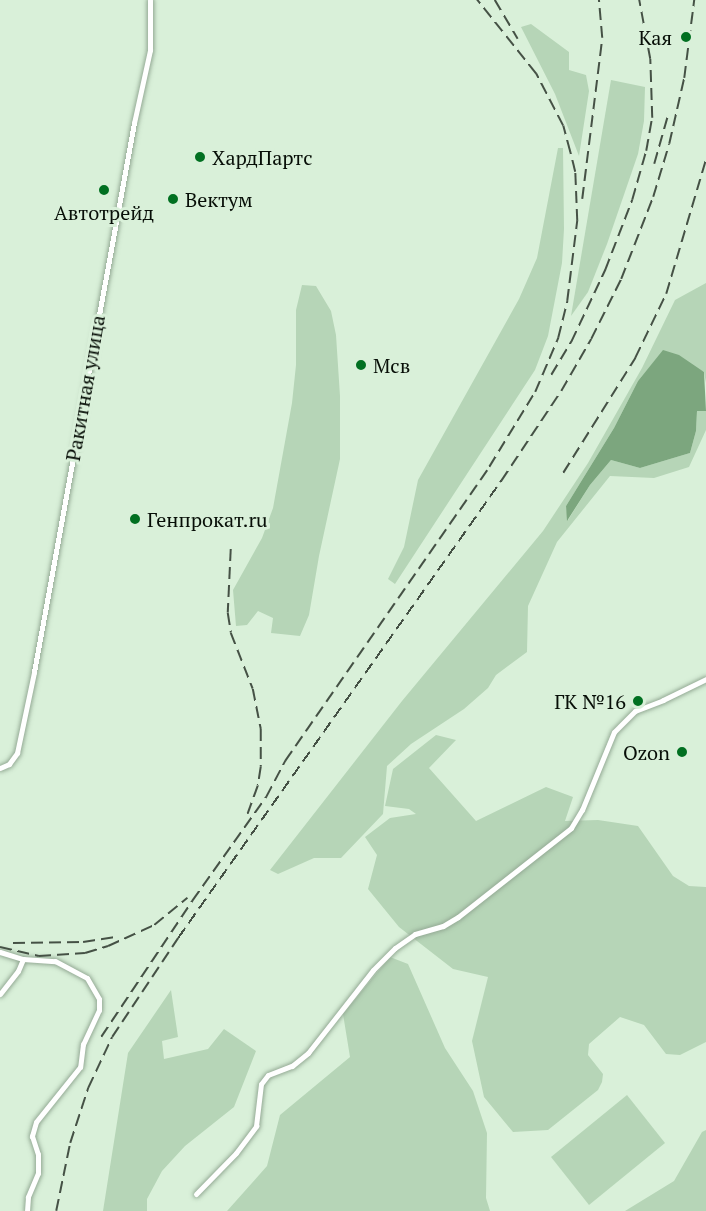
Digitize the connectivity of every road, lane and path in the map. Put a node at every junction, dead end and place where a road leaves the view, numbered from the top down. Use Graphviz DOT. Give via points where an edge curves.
graph roads {
  1 [pos="150,0"];
  2 [pos="706,679"];
  3 [pos="0,768"];
  4 [pos="0,952"];
  5 [pos="23,960"];
  6 [pos="0,994"];
  7 [pos="196,1194"];
  8 [pos="27,1211"];
  1 -- 3 [label="street, Ракитная улица" via="150,50 34,672 17,753"];
  2 -- 7 [label="street" via="635,711 614,732 571,828 458,917 415,934 394,948 308,1053 261,1083 256,1126"];
  4 -- 5 [label="street"];
  5 -- 6 [label="street"];
  5 -- 8 [label="street" via="55,961 87,978 99,999 99,1010 83,1044 80,1067 36,1122 32,1136 38,1154 38,1173"];
}
